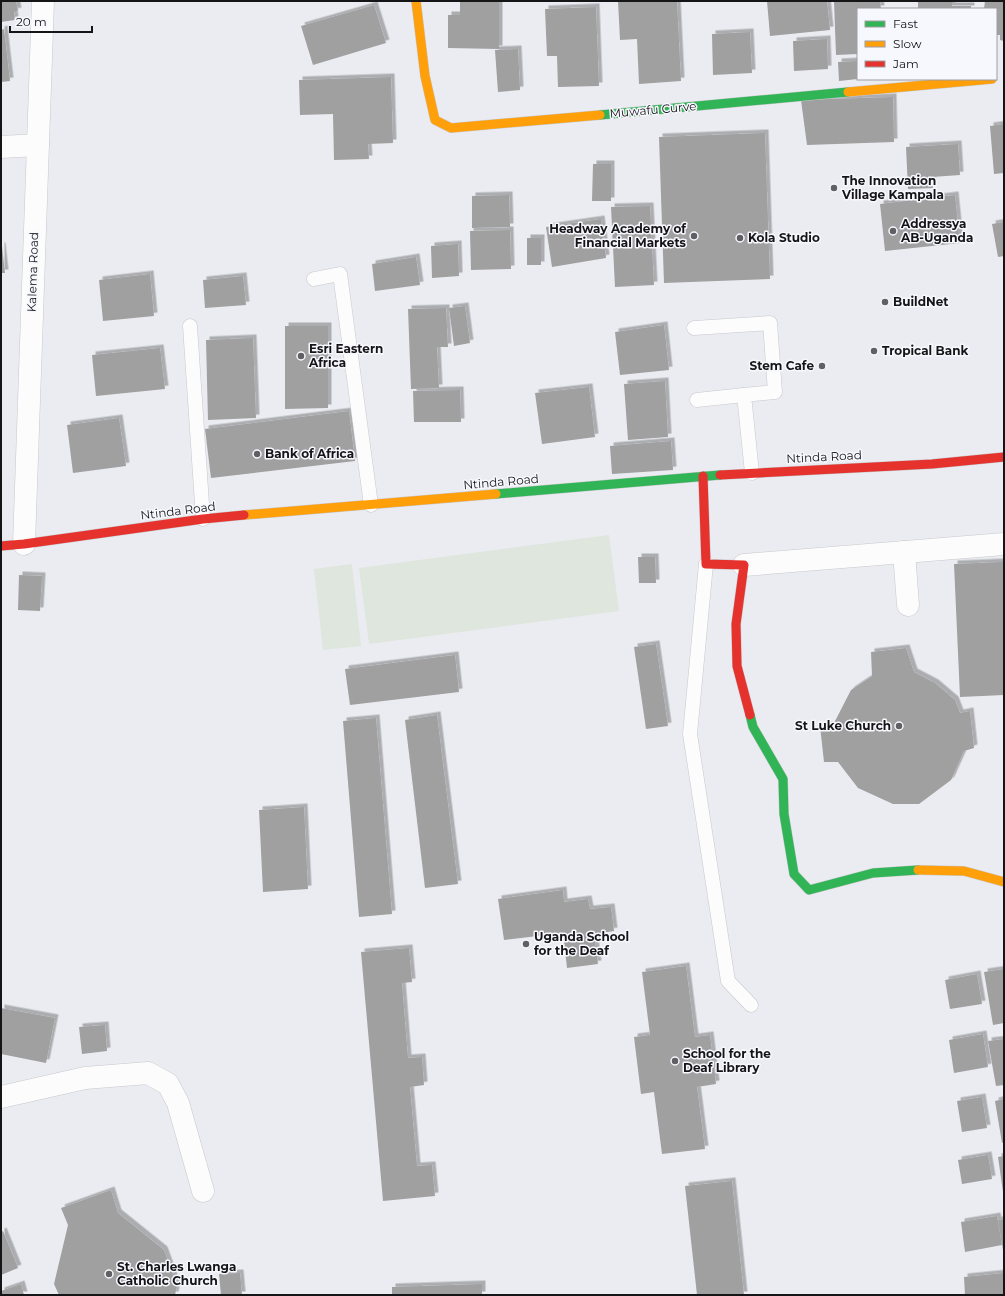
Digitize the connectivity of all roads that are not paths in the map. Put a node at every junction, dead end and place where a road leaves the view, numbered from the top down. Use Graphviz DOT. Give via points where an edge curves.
graph roads {
  1 [pos="43,1"];
  2 [pos="416,1"];
  3 [pos="981,80"];
  4 [pos="38,145"];
  5 [pos="1,147"];
  6 [pos="314,279"];
  7 [pos="190,326"];
  8 [pos="694,328"];
  9 [pos="744,395"];
  10 [pos="697,400"];
  11 [pos="1004,457"];
  12 [pos="752,474"];
  13 [pos="703,476"];
  14 [pos="371,505"];
  15 [pos="203,519"];
  16 [pos="24,544"];
  17 [pos="1004,544"];
  18 [pos="1,546"];
  19 [pos="904,552"];
  20 [pos="706,564"];
  21 [pos="744,566"];
  22 [pos="908,605"];
  23 [pos="1004,882"];
  24 [pos="751,1004"];
  25 [pos="1,1097"];
  26 [pos="203,1192"];
  1 -- 4 [label="street, Kalema Road"];
  2 -- 3 [label="street, Muwafu Curve" via="430,103 436,120 451,128"];
  4 -- 5 [label="street"];
  4 -- 16 [label="street, Kalema Road"];
  6 -- 14 [label="lane" via="340,274"];
  7 -- 15 [label="lane"];
  8 -- 9 [label="lane" via="770,323 775,392"];
  9 -- 10 [label="lane"];
  9 -- 12 [label="lane"];
  11 -- 12 [label="street, Ntinda Road" via="932,464"];
  12 -- 13 [label="street, Ntinda Road"];
  13 -- 14 [label="street, Ntinda Road"];
  13 -- 20 [label="street"];
  14 -- 15 [label="street, Ntinda Road"];
  15 -- 16 [label="street, Ntinda Road"];
  16 -- 18 [label="street, Ntinda Road"];
  17 -- 19 [label="street"];
  19 -- 21 [label="street"];
  19 -- 22 [label="street"];
  20 -- 21 [label="street"];
  20 -- 24 [label="lane" via="690,734 728,981"];
  21 -- 23 [label="street" via="736,624 737,666 753,727 783,779 784,814 794,874 809,890 873,873 917,870 964,871"];
  25 -- 26 [label="street" via="85,1078 148,1073 168,1084 178,1103"];
}
